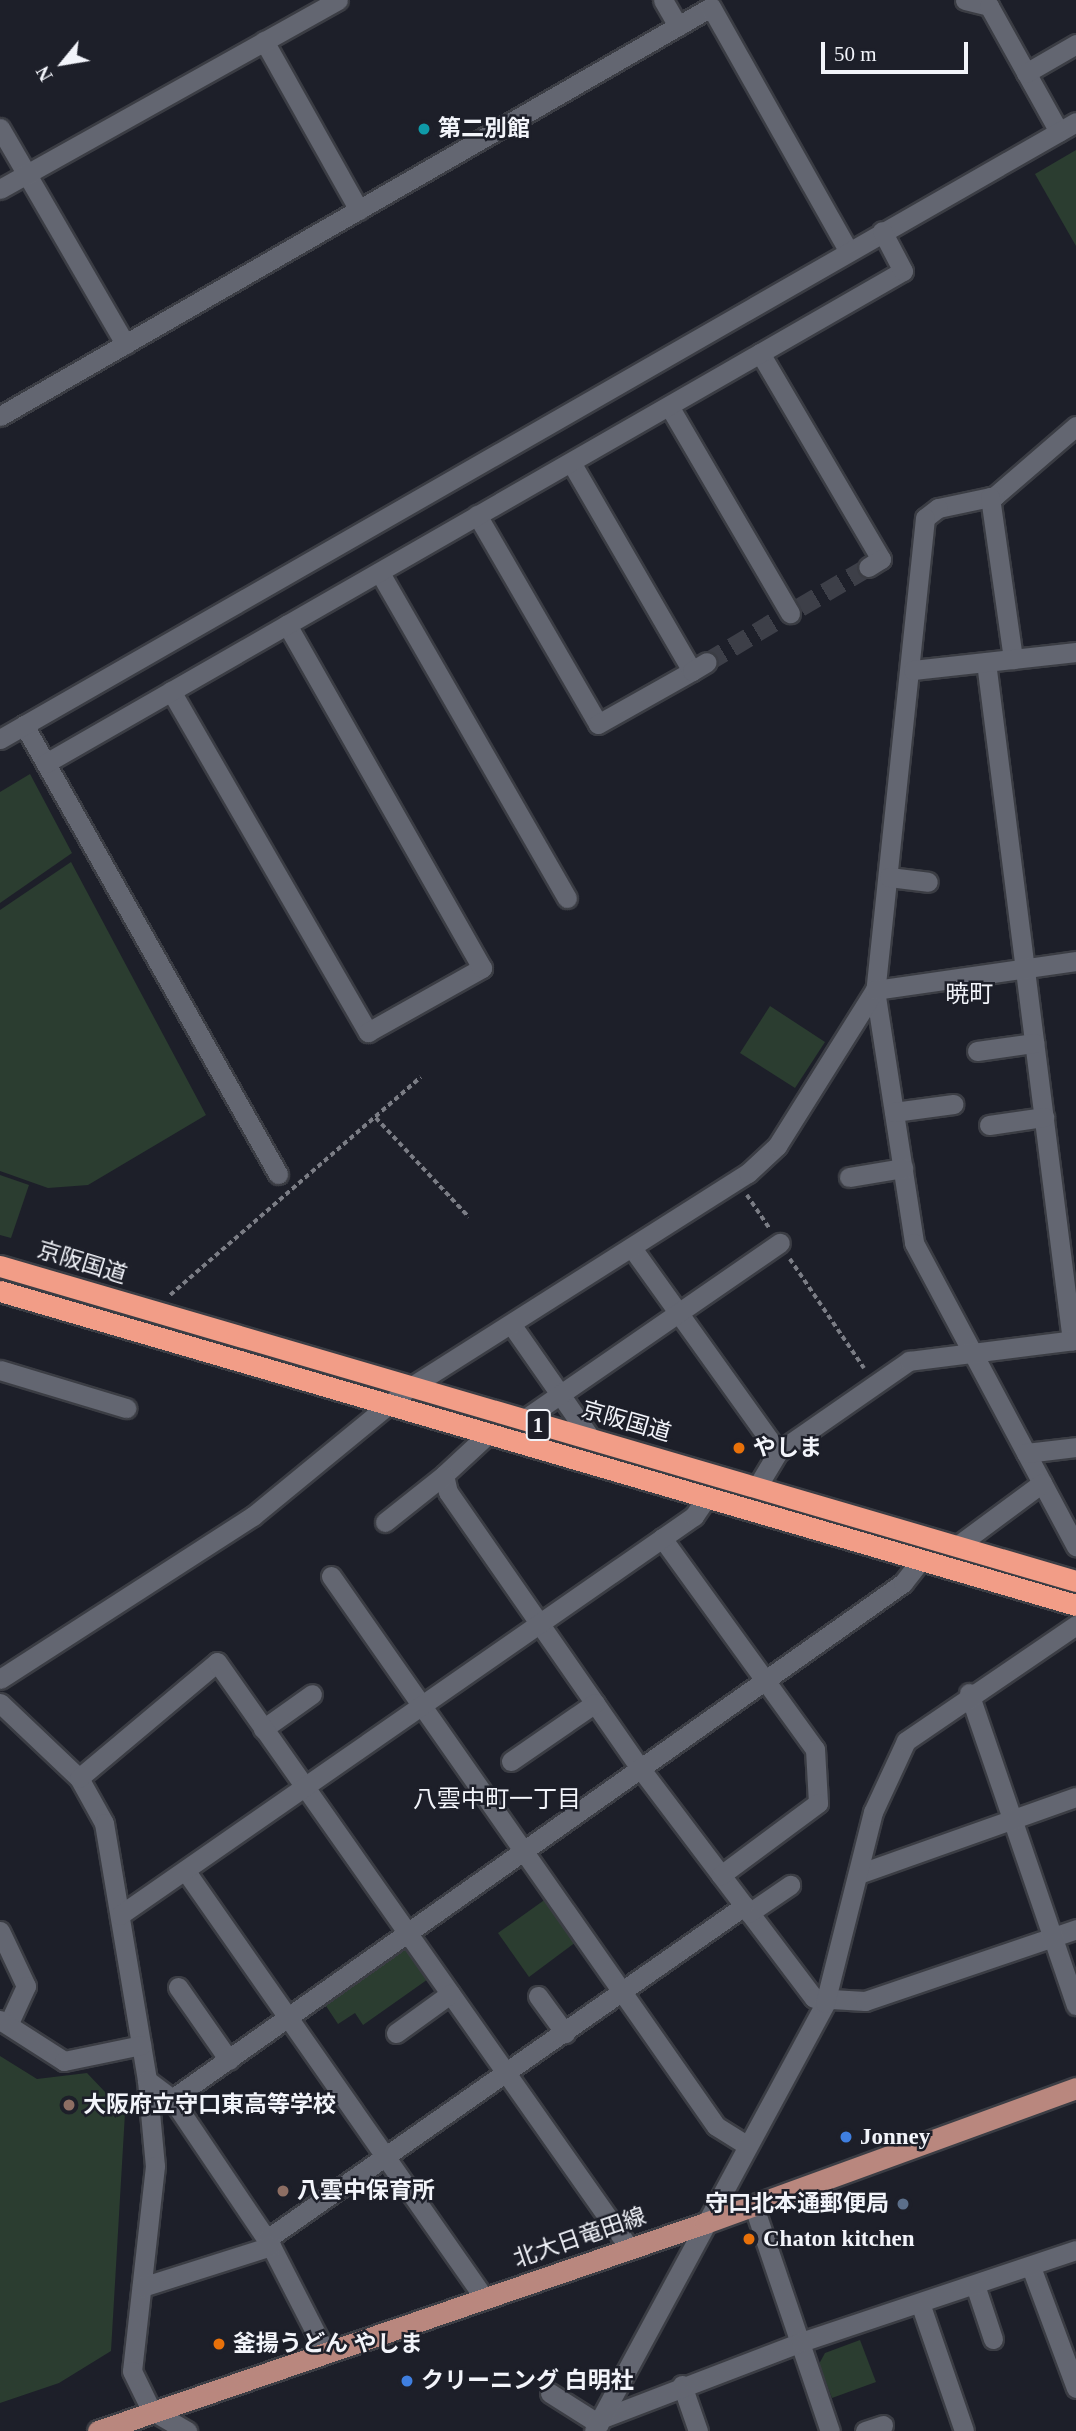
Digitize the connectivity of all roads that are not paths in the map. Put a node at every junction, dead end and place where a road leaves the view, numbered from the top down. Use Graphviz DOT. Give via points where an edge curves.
graph roads {
  1 [pos="338,0"];
  2 [pos="663,0"];
  3 [pos="965,0"];
  4 [pos="678,26"];
  5 [pos="264,41"];
  6 [pos="1076,44"];
  7 [pos="1026,73"];
  8 [pos="1068,127"];
  9 [pos="0,128"];
  10 [pos="27,174"];
  11 [pos="0,189"];
  12 [pos="359,210"];
  13 [pos="882,231"];
  14 [pos="848,250"];
  15 [pos="125,344"];
  16 [pos="760,353"];
  17 [pos="668,406"];
  18 [pos="0,416"];
  19 [pos="1076,426"];
  20 [pos="571,461"];
  21 [pos="990,497"];
  22 [pos="477,515"];
  23 [pos="868,567"];
  24 [pos="380,573"];
  25 [pos="789,613"];
  26 [pos="287,625"];
  27 [pos="1076,652"];
  28 [pos="1013,659"];
  29 [pos="986,662"];
  30 [pos="913,670"];
  31 [pos="171,691"];
  32 [pos="24,725"];
  33 [pos="0,739"];
  34 [pos="46,764"];
  35 [pos="889,877"];
  36 [pos="929,882"];
  37 [pos="567,898"];
  38 [pos="1076,961"];
  39 [pos="1025,967"];
  40 [pos="875,990"];
  41 [pos="1034,1043"];
  42 [pos="977,1051"];
  43 [pos="953,1104"];
  44 [pos="894,1112"];
  45 [pos="1044,1117"];
  46 [pos="989,1125"];
  47 [pos="903,1168"];
  48 [pos="278,1174"];
  49 [pos="849,1177"];
  50 [pos="780,1244"];
  51 [pos="632,1248"];
  52 [pos="0,1266"];
  53 [pos="0,1291"];
  54 [pos="678,1313"];
  55 [pos="511,1324"];
  56 [pos="1074,1340"];
  57 [pos="972,1351"];
  58 [pos="0,1370"];
  59 [pos="409,1388"];
  60 [pos="561,1394"];
  61 [pos="386,1406"];
  62 [pos="126,1408"];
  63 [pos="523,1420"];
  64 [pos="486,1436"];
  65 [pos="592,1440"];
  66 [pos="1076,1447"];
  67 [pos="778,1452"];
  68 [pos="1026,1453"];
  69 [pos="444,1475"];
  70 [pos="1042,1483"];
  71 [pos="757,1487"];
  72 [pos="706,1497"];
  73 [pos="385,1522"];
  74 [pos="662,1538"];
  75 [pos="957,1546"];
  76 [pos="1076,1547"];
  77 [pos="920,1561"];
  78 [pos="331,1576"];
  79 [pos="1076,1581"];
  80 [pos="1076,1605"];
  81 [pos="539,1625"];
  82 [pos="1076,1625"];
  83 [pos="0,1679"];
  84 [pos="765,1680"];
  85 [pos="968,1693"];
  86 [pos="312,1694"];
  87 [pos="0,1703"];
  88 [pos="595,1703"];
  89 [pos="421,1707"];
  90 [pos="263,1729"];
  91 [pos="511,1761"];
  92 [pos="640,1768"];
  93 [pos="79,1778"];
  94 [pos="305,1789"];
  95 [pos="1076,1797"];
  96 [pos="1011,1819"];
  97 [pos="524,1850"];
  98 [pos="187,1873"];
  99 [pos="860,1873"];
  100 [pos="721,1875"];
  101 [pos="790,1885"];
  102 [pos="747,1910"];
  103 [pos="120,1915"];
  104 [pos="1076,1929"];
  105 [pos="0,1931"];
  106 [pos="407,1933"];
  107 [pos="1052,1937"];
  108 [pos="178,1987"];
  109 [pos="450,1994"];
  110 [pos="622,1994"];
  111 [pos="538,1996"];
  112 [pos="825,2003"];
  113 [pos="1076,2005"];
  114 [pos="4,2021"];
  115 [pos="287,2021"];
  116 [pos="396,2033"];
  117 [pos="565,2034"];
  118 [pos="141,2045"];
  119 [pos="229,2060"];
  120 [pos="506,2074"];
  121 [pos="147,2080"];
  122 [pos="1076,2088"];
  123 [pos="172,2099"];
  124 [pos="745,2144"];
  125 [pos="387,2159"];
  126 [pos="753,2204"];
  127 [pos="705,2223"];
  128 [pos="269,2242"];
  129 [pos="630,2249"];
  130 [pos="1076,2250"];
  131 [pos="1031,2267"];
  132 [pos="975,2285"];
  133 [pos="142,2287"];
  134 [pos="485,2298"];
  135 [pos="920,2303"];
  136 [pos="993,2339"];
  137 [pos="801,2342"];
  138 [pos="325,2351"];
  139 [pos="682,2385"];
  140 [pos="1076,2388"];
  141 [pos="550,2393"];
  142 [pos="152,2410"];
  143 [pos="599,2424"];
  144 [pos="98,2431"];
  145 [pos="187,2431"];
  146 [pos="698,2431"];
  147 [pos="830,2431"];
  148 [pos="964,2431"];
  1 -- 5 [label="street"];
  2 -- 4 [label="street"];
  3 -- 7 [label="street" via="989,6"];
  4 -- 12 [label="street"];
  4 -- 14 [label="street" via="710,7"];
  5 -- 10 [label="street"];
  5 -- 12 [label="street"];
  6 -- 7 [label="street"];
  7 -- 8 [label="street"];
  8 -- 13 [label="street"];
  9 -- 10 [label="street"];
  10 -- 11 [label="street"];
  10 -- 15 [label="street"];
  12 -- 15 [label="street"];
  13 -- 14 [label="street"];
  13 -- 16 [label="street" via="903,271"];
  14 -- 32 [label="street"];
  15 -- 18 [label="street"];
  16 -- 17 [label="street"];
  16 -- 23 [label="street" via="881,559"];
  17 -- 20 [label="street"];
  17 -- 25 [label="street"];
  19 -- 21 [label="street"];
  20 -- 22 [label="street"];
  20 -- 22 [label="street" via="699,667 598,724"];
  21 -- 28 [label="street"];
  21 -- 30 [label="street" via="938,508 925,518"];
  22 -- 24 [label="street"];
  24 -- 26 [label="street"];
  24 -- 37 [label="street"];
  26 -- 31 [label="street"];
  26 -- 31 [label="street" via="482,968 368,1032"];
  27 -- 28 [label="street"];
  28 -- 29 [label="street"];
  29 -- 30 [label="street"];
  29 -- 39 [label="street"];
  30 -- 35 [label="street"];
  31 -- 34 [label="street"];
  32 -- 33 [label="street"];
  32 -- 34 [label="street"];
  34 -- 48 [label="street"];
  35 -- 36 [label="street"];
  35 -- 40 [label="street"];
  38 -- 39 [label="street"];
  39 -- 40 [label="street"];
  39 -- 41 [label="street"];
  40 -- 44 [label="street"];
  40 -- 51 [label="street" via="777,1146 737,1180"];
  41 -- 42 [label="street"];
  41 -- 45 [label="street"];
  43 -- 44 [label="street"];
  44 -- 47 [label="street"];
  45 -- 46 [label="street"];
  45 -- 56 [label="street"];
  47 -- 49 [label="street"];
  47 -- 57 [label="street" via="914,1243"];
  50 -- 54 [label="street"];
  51 -- 54 [label="street"];
  51 -- 55 [label="street"];
  52 -- 59 [label="highway, 京阪国道 / 1"];
  53 -- 61 [label="highway, 1"];
  54 -- 60 [label="street"];
  54 -- 67 [label="street"];
  55 -- 59 [label="street"];
  55 -- 60 [label="street"];
  56 -- 57 [label="street"];
  57 -- 67 [label="street" via="909,1361"];
  57 -- 68 [label="street"];
  58 -- 62 [label="street"];
  59 -- 61 [label="street"];
  59 -- 63 [label="highway, 京阪国道 / 1"];
  60 -- 63 [label="street"];
  60 -- 65 [label="street"];
  61 -- 64 [label="highway, 1"];
  61 -- 83 [label="street" via="253,1516"];
  63 -- 65 [label="highway, 京阪国道 / 1"];
  64 -- 69 [label="street"];
  64 -- 72 [label="highway, 1"];
  65 -- 71 [label="highway, 京阪国道 / 1"];
  66 -- 68 [label="street"];
  67 -- 71 [label="street"];
  68 -- 70 [label="street"];
  69 -- 73 [label="street"];
  69 -- 81 [label="street" via="448,1492"];
  70 -- 75 [label="street"];
  70 -- 76 [label="street"];
  71 -- 75 [label="highway, 京阪国道 / 1"];
  72 -- 74 [label="street" via="694,1516"];
  72 -- 77 [label="highway, 1"];
  74 -- 81 [label="street"];
  74 -- 84 [label="street"];
  75 -- 79 [label="highway, 京阪国道 / 1"];
  77 -- 80 [label="highway, 1"];
  77 -- 84 [label="street" via="903,1583"];
  78 -- 89 [label="street"];
  81 -- 88 [label="street"];
  81 -- 89 [label="street"];
  82 -- 85 [label="street"];
  84 -- 92 [label="street"];
  84 -- 100 [label="street" via="815,1749 818,1802"];
  85 -- 96 [label="street"];
  85 -- 99 [label="street" via="906,1741 873,1812"];
  86 -- 90 [label="street"];
  87 -- 93 [label="street"];
  88 -- 91 [label="street"];
  88 -- 92 [label="street"];
  89 -- 94 [label="street"];
  89 -- 97 [label="street"];
  90 -- 93 [label="street" via="217,1662"];
  90 -- 94 [label="street"];
  92 -- 97 [label="street"];
  92 -- 100 [label="street"];
  93 -- 103 [label="street" via="104,1824"];
  94 -- 98 [label="street"];
  94 -- 106 [label="street"];
  95 -- 96 [label="street"];
  96 -- 99 [label="street"];
  96 -- 107 [label="street"];
  97 -- 106 [label="street"];
  97 -- 110 [label="street"];
  98 -- 103 [label="street"];
  98 -- 115 [label="street"];
  99 -- 112 [label="street"];
  100 -- 102 [label="street"];
  101 -- 102 [label="street"];
  102 -- 110 [label="street"];
  102 -- 112 [label="street" via="805,1989"];
  103 -- 118 [label="street"];
  104 -- 107 [label="street"];
  105 -- 114 [label="street" via="26,1986"];
  106 -- 109 [label="street"];
  106 -- 115 [label="street"];
  107 -- 112 [label="street" via="865,2001"];
  107 -- 113 [label="street"];
  108 -- 119 [label="street"];
  109 -- 116 [label="street"];
  109 -- 120 [label="street"];
  110 -- 117 [label="street"];
  110 -- 124 [label="street" via="716,2126"];
  111 -- 117 [label="street"];
  112 -- 124 [label="street"];
  114 -- 118 [label="street" via="64,2061"];
  115 -- 119 [label="street"];
  115 -- 125 [label="street"];
  117 -- 120 [label="street"];
  118 -- 121 [label="street"];
  119 -- 123 [label="street"];
  120 -- 125 [label="street"];
  120 -- 129 [label="street"];
  121 -- 123 [label="street"];
  121 -- 133 [label="street" via="155,2166"];
  122 -- 126 [label="main road, 北大日竜田線"];
  123 -- 128 [label="street"];
  124 -- 127 [label="street"];
  125 -- 128 [label="street"];
  125 -- 134 [label="street"];
  126 -- 127 [label="main road, 北大日竜田線"];
  126 -- 137 [label="street"];
  127 -- 129 [label="main road, 北大日竜田線"];
  127 -- 143 [label="street"];
  128 -- 133 [label="street"];
  128 -- 138 [label="street"];
  129 -- 134 [label="main road, 北大日竜田線"];
  130 -- 131 [label="street"];
  131 -- 132 [label="street"];
  131 -- 140 [label="street"];
  132 -- 135 [label="street"];
  132 -- 136 [label="street"];
  133 -- 142 [label="street" via="132,2371"];
  134 -- 138 [label="main road, 北大日竜田線"];
  135 -- 137 [label="street"];
  135 -- 148 [label="street"];
  137 -- 139 [label="street"];
  137 -- 147 [label="street"];
  138 -- 142 [label="main road, 北大日竜田線"];
  139 -- 143 [label="street"];
  139 -- 146 [label="street"];
  141 -- 143 [label="street"];
  142 -- 144 [label="main road, 北大日竜田線"];
  142 -- 145 [label="street"];
}
